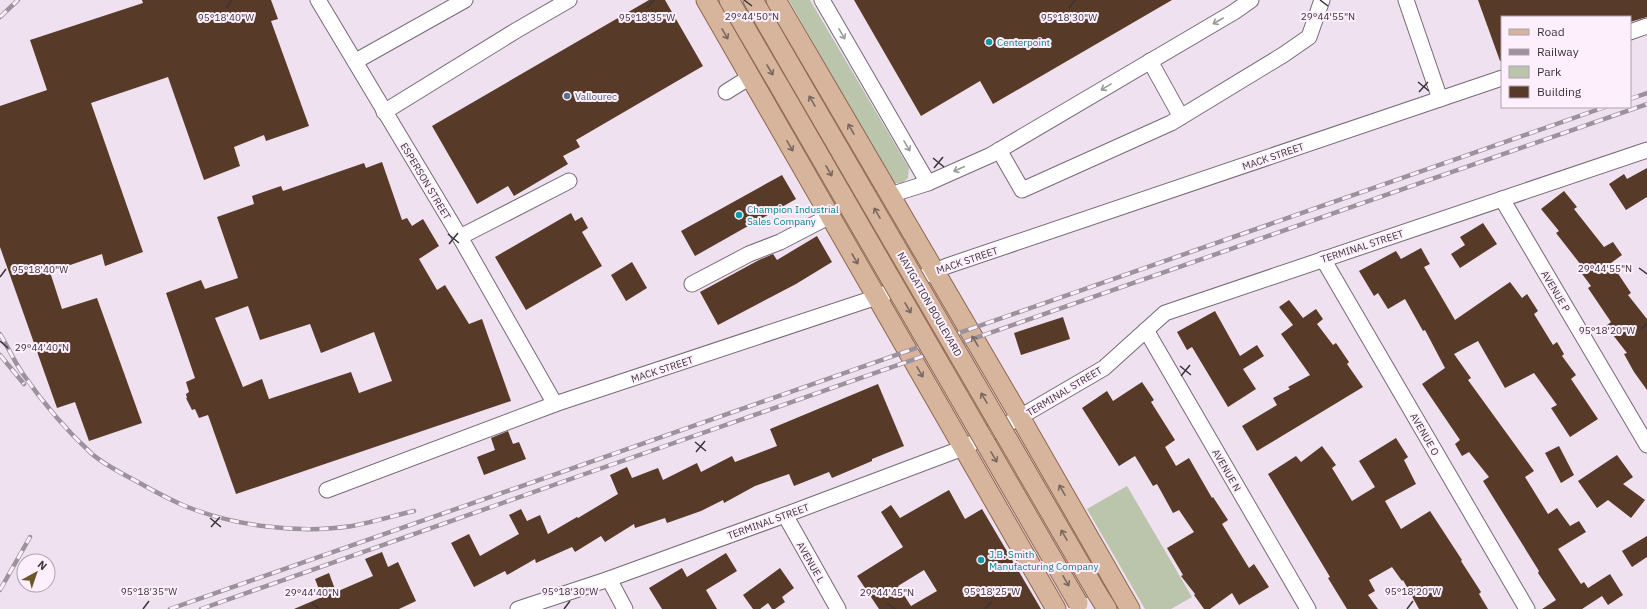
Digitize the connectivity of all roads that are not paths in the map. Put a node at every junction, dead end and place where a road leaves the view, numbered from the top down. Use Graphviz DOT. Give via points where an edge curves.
graph roads {
  1 [pos="318,0"];
  2 [pos="465,0"];
  3 [pos="569,0"];
  4 [pos="706,0"];
  5 [pos="729,0"];
  6 [pos="753,0"];
  7 [pos="776,0"];
  8 [pos="822,0"];
  9 [pos="1251,0"];
  10 [pos="1322,0"];
  11 [pos="1406,0"];
  12 [pos="1647,26"];
  13 [pos="1631,32"];
  14 [pos="356,61"];
  15 [pos="1150,61"];
  16 [pos="750,77"];
  17 [pos="1501,78"];
  18 [pos="726,92"];
  19 [pos="1440,99"];
  20 [pos="384,112"];
  21 [pos="1181,117"];
  22 [pos="999,150"];
  23 [pos="1647,150"];
  24 [pos="569,181"];
  25 [pos="928,183"];
  26 [pos="890,195"];
  27 [pos="1502,199"];
  28 [pos="830,216"];
  29 [pos="460,237"];
  30 [pos="1323,259"];
  31 [pos="934,271"];
  32 [pos="692,284"];
  33 [pos="877,297"];
  34 [pos="1146,330"];
  35 [pos="556,404"];
  36 [pos="1020,417"];
  37 [pos="1647,445"];
  38 [pos="963,448"];
  39 [pos="327,490"];
  40 [pos="785,515"];
  41 [pos="609,579"];
  42 [pos="1080,606"];
  43 [pos="518,609"];
  44 [pos="625,609"];
  45 [pos="838,609"];
  46 [pos="1056,609"];
  47 [pos="1107,609"];
  48 [pos="1130,609"];
  49 [pos="1308,609"];
  50 [pos="1527,609"];
  1 -- 14 [label="street, ESPERSON STREET"];
  2 -- 14 [label="street"];
  3 -- 20 [label="street"];
  4 -- 16 [label="main road, one-way"];
  5 -- 42 [label="main road, NAVIGATION BOULEVARD, one-way, bridge"];
  47 -- 6 [label="main road, NAVIGATION BOULEVARD, one-way, bridge"];
  26 -- 7 [label="main road, one-way"];
  8 -- 25 [label="street, one-way"];
  9 -- 15 [label="street, one-way"];
  10 -- 21 [label="street" via="1309,38"];
  11 -- 19 [label="street"];
  12 -- 13 [label="street"];
  14 -- 20 [label="street, ESPERSON STREET"];
  15 -- 21 [label="street"];
  15 -- 22 [label="street, one-way"];
  16 -- 18 [label="street"];
  16 -- 28 [label="main road, one-way"];
  17 -- 19 [label="street, MACK STREET"];
  19 -- 31 [label="street, MACK STREET"];
  20 -- 29 [label="street, ESPERSON STREET"];
  21 -- 22 [label="street" via="1022,190"];
  22 -- 25 [label="street, one-way"];
  23 -- 27 [label="street, TERMINAL STREET"];
  24 -- 29 [label="street"];
  25 -- 26 [label="street"];
  26 -- 31 [label="main road"];
  27 -- 30 [label="street, TERMINAL STREET"];
  27 -- 37 [label="street, AVENUE P"];
  28 -- 32 [label="street"];
  28 -- 33 [label="main road, one-way"];
  29 -- 35 [label="street, ESPERSON STREET"];
  30 -- 34 [label="street, TERMINAL STREET" via="1165,313"];
  30 -- 50 [label="street, AVENUE O"];
  31 -- 33 [label="street, MACK STREET"];
  36 -- 31 [label="main road, one-way"];
  33 -- 35 [label="street, MACK STREET"];
  33 -- 38 [label="main road, one-way"];
  34 -- 36 [label="street, TERMINAL STREET" via="1104,368"];
  34 -- 49 [label="street, AVENUE N"];
  35 -- 39 [label="street, MACK STREET"];
  36 -- 38 [label="street, TERMINAL STREET"];
  48 -- 36 [label="main road, one-way"];
  38 -- 40 [label="street, TERMINAL STREET"];
  38 -- 46 [label="main road"];
  40 -- 41 [label="street, TERMINAL STREET"];
  40 -- 45 [label="street, AVENUE L"];
  41 -- 43 [label="street, TERMINAL STREET"];
  41 -- 44 [label="street"];
}
